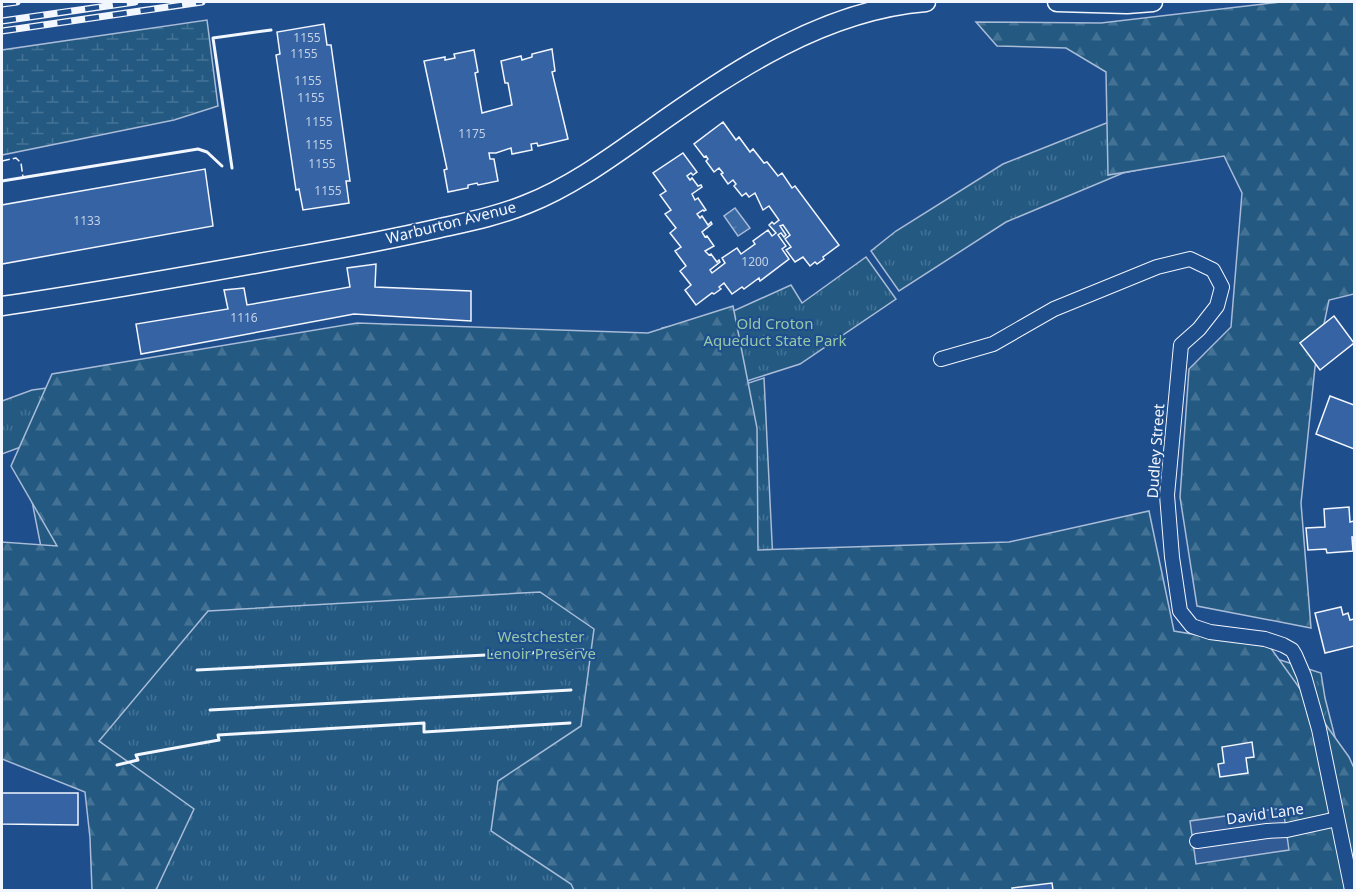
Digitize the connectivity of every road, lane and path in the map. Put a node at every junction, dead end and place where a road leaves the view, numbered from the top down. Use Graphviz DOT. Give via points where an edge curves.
graph roads {
  1 [pos="926,2"];
  2 [pos="1057,2"];
  3 [pos="1154,2"];
  4 [pos="2,306"];
  5 [pos="941,358"];
  6 [pos="1336,819"];
  7 [pos="1197,841"];
  8 [pos="1352,891"];
  1 -- 4 [label="street, Warburton Avenue" via="884,8 826,26 775,49 716,84 605,161 527,204 473,221 368,244"];
  2 -- 3 [label="street"];
  5 -- 6 [label="street, Dudley Street" via="993,344 1054,309 1157,267 1190,259 1214,270 1222,287 1217,306 1181,345 1167,495 1180,611 1192,626 1265,639 1292,650 1319,729"];
  6 -- 7 [label="street, David Lane" via="1287,830"];
  6 -- 8 [label="street, Dudley Street"];
}
